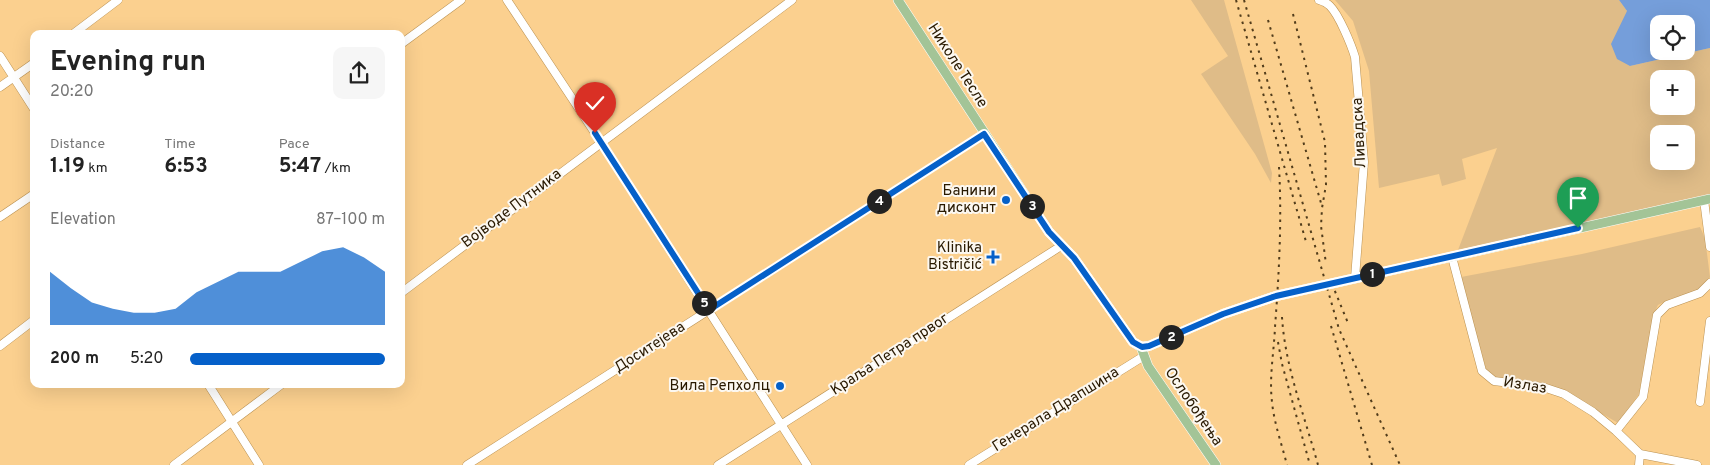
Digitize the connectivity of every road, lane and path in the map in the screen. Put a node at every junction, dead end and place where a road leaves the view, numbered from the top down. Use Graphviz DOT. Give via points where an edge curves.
graph roads {
  1 [pos="118,0"];
  2 [pos="460,0"];
  3 [pos="507,0"];
  4 [pos="792,0"];
  5 [pos="898,0"];
  6 [pos="1319,0"];
  7 [pos="78,30"];
  8 [pos="405,41"];
  9 [pos="0,56"];
  10 [pos="30,65"];
  11 [pos="14,77"];
  12 [pos="0,87"];
  13 [pos="30,103"];
  14 [pos="984,134"];
  15 [pos="601,142"];
  16 [pos="30,197"];
  17 [pos="1707,199"];
  18 [pos="0,217"];
  19 [pos="1061,246"];
  20 [pos="1710,247"];
  21 [pos="1452,256"];
  22 [pos="1355,278"];
  23 [pos="1710,284"];
  24 [pos="405,290"];
  25 [pos="709,310"];
  26 [pos="1710,321"];
  27 [pos="30,323"];
  28 [pos="0,346"];
  29 [pos="1142,347"];
  30 [pos="1144,356"];
  31 [pos="211,388"];
  32 [pos="277,388"];
  33 [pos="1700,402"];
  34 [pos="232,422"];
  35 [pos="781,425"];
  36 [pos="1616,431"];
  37 [pos="1640,454"];
  38 [pos="1213,464"];
  39 [pos="174,465"];
  40 [pos="259,465"];
  41 [pos="467,465"];
  42 [pos="718,465"];
  43 [pos="808,465"];
  44 [pos="968,465"];
  45 [pos="1639,465"];
  46 [pos="1696,465"];
  1 -- 7 [label="street"];
  2 -- 8 [label="street"];
  3 -- 15 [label="street"];
  4 -- 15 [label="street, Војводе Путника"];
  5 -- 14 [label="main road, Николе Тесле"];
  6 -- 22 [label="street, Ливадска" via="1330,6 1355,57 1364,162"];
  9 -- 11 [label="street"];
  10 -- 11 [label="street"];
  11 -- 12 [label="street"];
  11 -- 13 [label="street"];
  14 -- 19 [label="main road, Николе Тесле"];
  14 -- 25 [label="street, Доситејева"];
  15 -- 24 [label="street, Војводе Путника"];
  15 -- 25 [label="street"];
  16 -- 18 [label="street"];
  17 -- 20 [label="street"];
  17 -- 21 [label="main road"];
  19 -- 29 [label="main road" via="1074,258 1133,342"];
  19 -- 35 [label="street, Краља Петра првог"];
  21 -- 22 [label="main road"];
  21 -- 36 [label="street, Излаз" via="1482,371 1494,382 1543,387 1564,394"];
  22 -- 29 [label="main road" via="1253,303"];
  23 -- 36 [label="street" via="1700,293 1667,305 1657,315 1643,397"];
  25 -- 35 [label="street"];
  25 -- 41 [label="street, Доситејева"];
  26 -- 33 [label="street"];
  27 -- 28 [label="street"];
  29 -- 30 [label="main road, Ослобођења"];
  30 -- 38 [label="main road, Ослобођења"];
  30 -- 44 [label="street, Генерала Драпшина"];
  31 -- 34 [label="street"];
  32 -- 34 [label="street"];
  34 -- 39 [label="street"];
  34 -- 40 [label="street"];
  35 -- 42 [label="street, Краља Петра првог"];
  35 -- 43 [label="street"];
  36 -- 37 [label="street, Излаз"];
  37 -- 45 [label="street"];
  37 -- 46 [label="street"];
}
